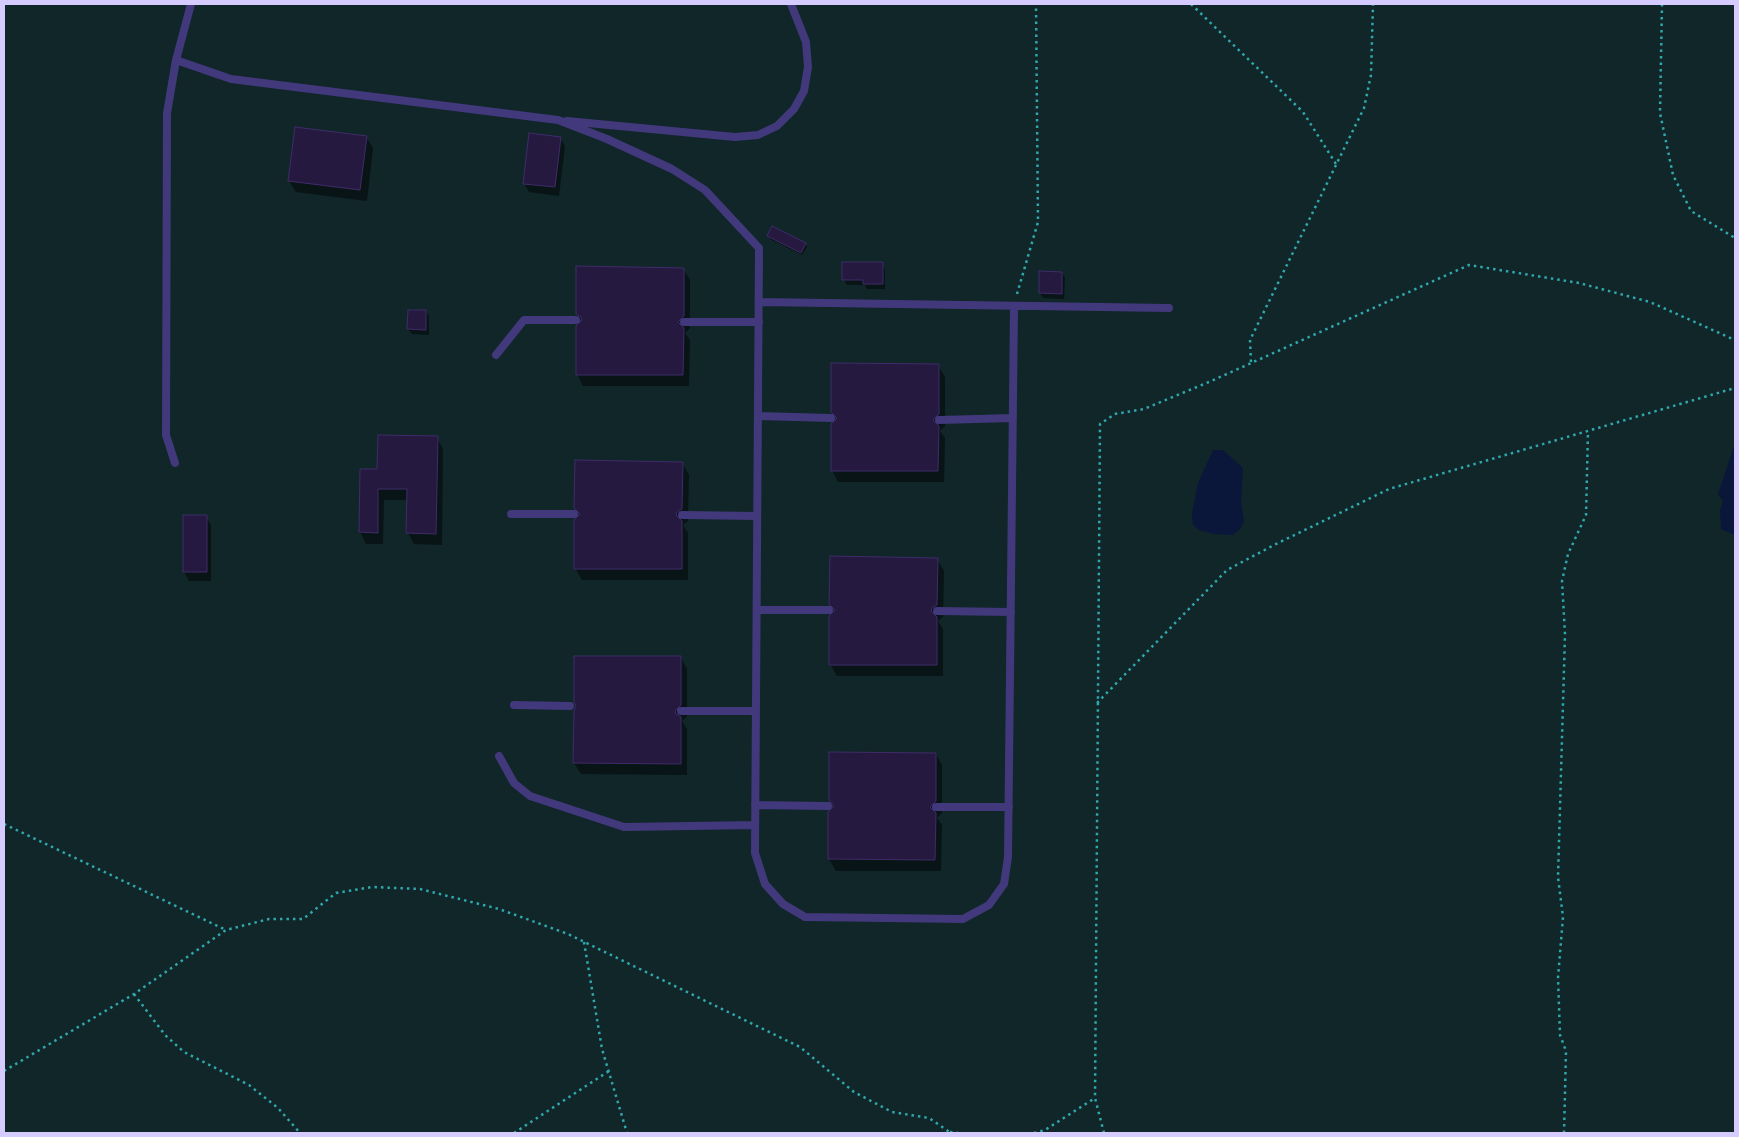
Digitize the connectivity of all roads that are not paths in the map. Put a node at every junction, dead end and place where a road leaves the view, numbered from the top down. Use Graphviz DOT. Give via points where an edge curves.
graph roads {
  1 [pos="191,4"];
  2 [pos="792,4"];
  3 [pos="176,60"];
  4 [pos="558,120"];
  5 [pos="759,302"];
  6 [pos="1014,307"];
  7 [pos="1169,308"];
  8 [pos="576,320"];
  9 [pos="684,322"];
  10 [pos="759,322"];
  11 [pos="496,355"];
  12 [pos="758,416"];
  13 [pos="831,418"];
  14 [pos="1013,418"];
  15 [pos="939,420"];
  16 [pos="175,463"];
  17 [pos="511,514"];
  18 [pos="574,514"];
  19 [pos="682,515"];
  20 [pos="757,516"];
  21 [pos="756,610"];
  22 [pos="830,610"];
  23 [pos="937,611"];
  24 [pos="1011,612"];
  25 [pos="514,705"];
  26 [pos="570,706"];
  27 [pos="681,711"];
  28 [pos="756,712"];
  29 [pos="499,756"];
  30 [pos="755,805"];
  31 [pos="828,806"];
  32 [pos="936,806"];
  33 [pos="1008,807"];
  34 [pos="755,825"];
  1 -- 3 [label="lane"];
  2 -- 4 [label="lane" via="806,42 808,68 804,91 794,109 778,126 758,135 735,137"];
  3 -- 4 [label="lane" via="232,79"];
  3 -- 16 [label="lane" via="167,113 166,415 167,440"];
  4 -- 5 [label="lane" via="672,169 705,190 759,248"];
  5 -- 6 [label="lane"];
  5 -- 10 [label="lane"];
  6 -- 7 [label="lane"];
  6 -- 14 [label="lane"];
  8 -- 11 [label="lane" via="524,320"];
  9 -- 10 [label="lane"];
  10 -- 12 [label="lane"];
  12 -- 13 [label="lane"];
  12 -- 20 [label="lane"];
  14 -- 15 [label="lane"];
  14 -- 24 [label="lane"];
  17 -- 18 [label="lane"];
  19 -- 20 [label="lane"];
  20 -- 21 [label="lane"];
  21 -- 22 [label="lane"];
  21 -- 28 [label="lane"];
  23 -- 24 [label="lane"];
  24 -- 33 [label="lane"];
  25 -- 26 [label="lane"];
  27 -- 28 [label="lane"];
  28 -- 30 [label="lane"];
  29 -- 34 [label="lane" via="514,783 530,796 624,827"];
  30 -- 31 [label="lane"];
  30 -- 34 [label="lane"];
  32 -- 33 [label="lane"];
  33 -- 34 [label="lane" via="1008,857 1004,884 989,905 963,919 805,917 783,904 765,884 755,853"];
}
